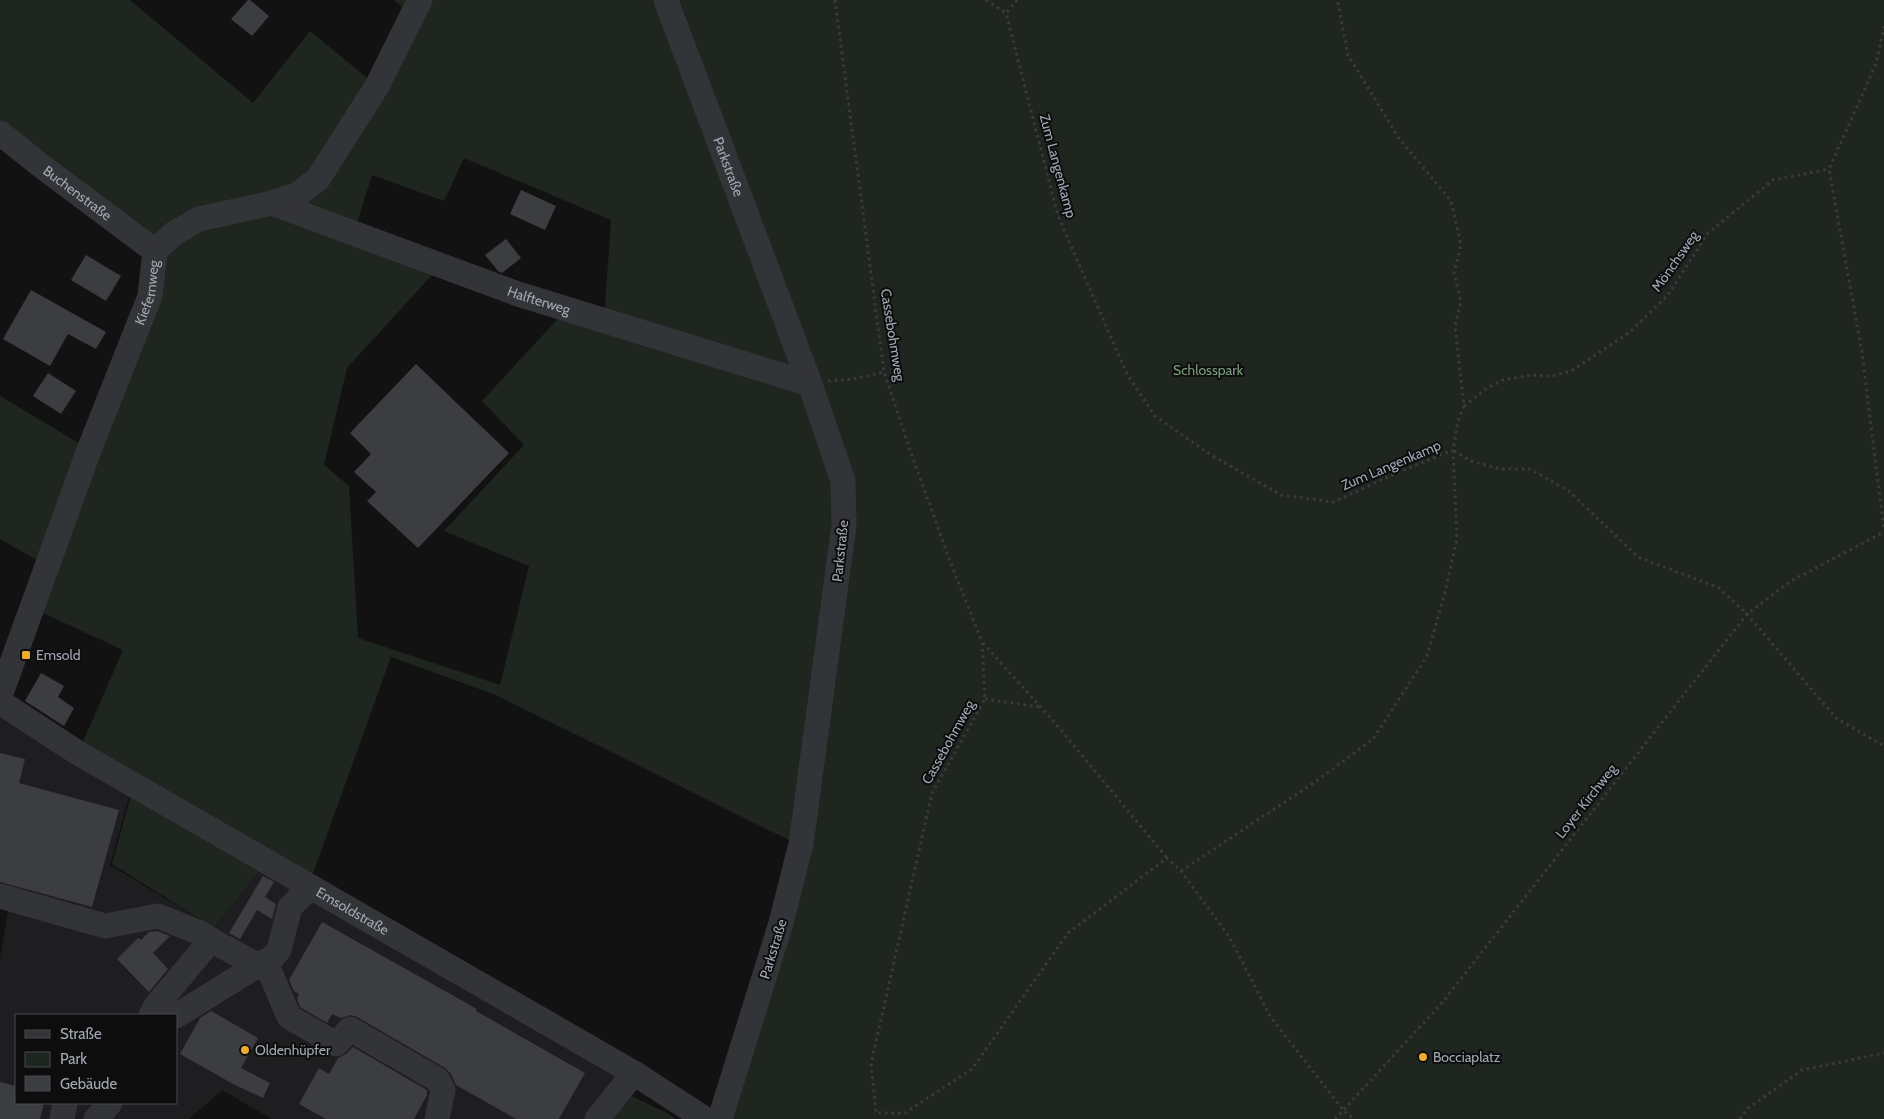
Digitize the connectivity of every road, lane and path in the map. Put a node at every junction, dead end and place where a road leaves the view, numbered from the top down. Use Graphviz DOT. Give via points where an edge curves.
graph roads {
  1 [pos="420,0"];
  2 [pos="666,0"];
  3 [pos="835,0"];
  4 [pos="986,0"];
  5 [pos="1017,0"];
  6 [pos="1339,0"];
  7 [pos="1006,13"];
  8 [pos="1884,26"];
  9 [pos="0,133"];
  10 [pos="1829,169"];
  11 [pos="318,179"];
  12 [pos="272,203"];
  13 [pos="329,224"];
  14 [pos="155,251"];
  15 [pos="884,372"];
  16 [pos="810,384"];
  17 [pos="1464,406"];
  18 [pos="1454,450"];
  19 [pos="1884,531"];
  20 [pos="1747,614"];
  21 [pos="982,642"];
  22 [pos="0,696"];
  23 [pos="985,699"];
  24 [pos="0,702"];
  25 [pos="1041,707"];
  26 [pos="1884,746"];
  27 [pos="1167,858"];
  28 [pos="1181,870"];
  29 [pos="310,888"];
  30 [pos="0,896"];
  31 [pos="211,940"];
  32 [pos="258,965"];
  33 [pos="152,1014"];
  34 [pos="178,1015"];
  35 [pos="1884,1053"];
  36 [pos="634,1073"];
  37 [pos="66,1104"];
  38 [pos="109,1104"];
  39 [pos="1344,1111"];
  40 [pos="876,1113"];
  41 [pos="62,1119"];
  42 [pos="96,1119"];
  43 [pos="437,1119"];
  44 [pos="597,1119"];
  45 [pos="705,1119"];
  46 [pos="720,1119"];
  47 [pos="874,1119"];
  48 [pos="1334,1119"];
  49 [pos="1354,1119"];
  50 [pos="1740,1119"];
  1 -- 11 [label="street, Kiefernweg" via="377,86"];
  2 -- 16 [label="street, Parkstraße"];
  3 -- 15 [label="path, Cassebohmweg"];
  4 -- 7 [label="path"];
  5 -- 7 [label="path"];
  6 -- 17 [label="path" via="1348,55 1398,137 1452,201 1461,245 1454,273 1461,301 1455,326"];
  7 -- 18 [label="path, Zum Langenkamp" via="1058,216 1127,374 1155,416 1211,455 1281,495 1334,502"];
  8 -- 10 [label="path" via="1876,64"];
  9 -- 14 [label="street, Buchenstraße"];
  10 -- 17 [label="path, Mönchsweg" via="1773,180 1708,233 1668,295 1630,332 1571,371 1503,380"];
  10 -- 19 [label="path" via="1862,353"];
  11 -- 12 [label="street, Kiefernweg" via="298,194"];
  11 -- 13 [label="street" via="318,200"];
  12 -- 13 [label="street, Halfterweg"];
  12 -- 14 [label="street, Kiefernweg" via="199,219 173,234"];
  13 -- 16 [label="street, Halfterweg" via="518,294"];
  14 -- 22 [label="street, Kiefernweg" via="150,296 89,450"];
  15 -- 16 [label="path"];
  15 -- 21 [label="path, Cassebohmweg"];
  16 -- 46 [label="street, Parkstraße" via="843,481 841,553 801,844 781,923"];
  17 -- 18 [label="path" via="1458,421"];
  18 -- 20 [label="path" via="1471,461 1502,469 1530,469 1569,491 1638,556 1719,588"];
  18 -- 28 [label="path, Zum Langenkamp" via="1457,539 1445,592 1427,656 1389,715 1373,738 1316,782"];
  19 -- 20 [label="path, Loyer Kirchweg" via="1791,581"];
  20 -- 26 [label="path" via="1836,718"];
  20 -- 39 [label="path, Loyer Kirchweg" via="1442,1003"];
  21 -- 23 [label="path, Cassebohmweg"];
  21 -- 25 [label="path"];
  23 -- 25 [label="path"];
  23 -- 40 [label="path, Cassebohmweg" via="932,792 871,1064"];
  24 -- 29 [label="street, Emsoldstraße" via="78,753"];
  25 -- 27 [label="path"];
  27 -- 28 [label="path"];
  27 -- 40 [label="path" via="1068,933 972,1068 905,1113"];
  28 -- 39 [label="path" via="1230,938 1270,1016"];
  29 -- 32 [label="street" via="290,907 279,950"];
  29 -- 36 [label="street, Emsoldstraße"];
  30 -- 31 [label="street" via="105,926 158,916"];
  31 -- 32 [label="street"];
  31 -- 33 [label="street"];
  32 -- 34 [label="street"];
  32 -- 43 [label="street" via="270,972 289,1017 336,1044 350,1029 438,1080 443,1090"];
  35 -- 50 [label="path" via="1802,1070 1747,1109"];
  36 -- 44 [label="street"];
  36 -- 45 [label="street, Emsoldstraße"];
  37 -- 41 [label="street"];
  38 -- 42 [label="street"];
  39 -- 48 [label="path, Loyer Kirchweg"];
  39 -- 49 [label="path"];
  40 -- 47 [label="path"];
}
